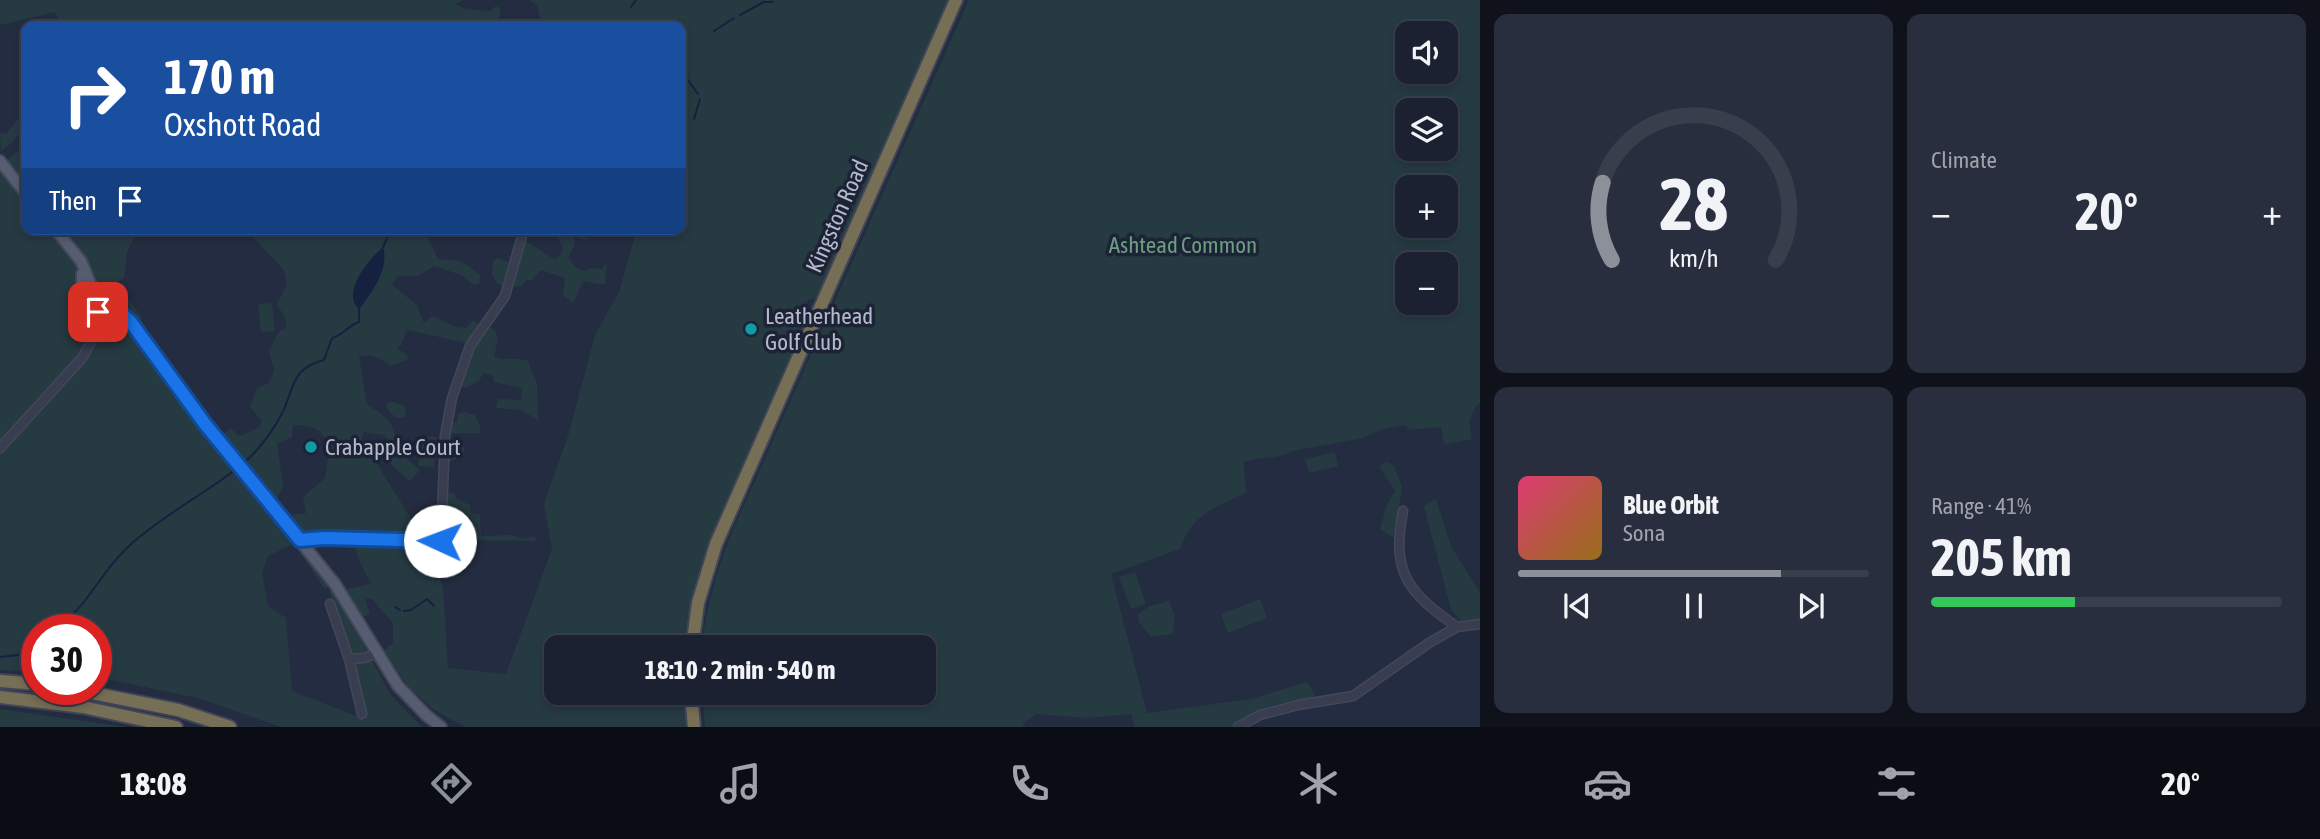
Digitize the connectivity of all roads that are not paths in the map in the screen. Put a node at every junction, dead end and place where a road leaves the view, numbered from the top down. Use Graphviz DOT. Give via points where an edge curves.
graph roads {
  1 [pos="956,0"];
  2 [pos="0,161"];
  3 [pos="21,188"];
  4 [pos="60,235"];
  5 [pos="522,235"];
  6 [pos="73,252"];
  7 [pos="97,297"];
  8 [pos="91,310"];
  9 [pos="124,315"];
  10 [pos="0,448"];
  11 [pos="1403,512"];
  12 [pos="300,540"];
  13 [pos="330,604"];
  14 [pos="1480,624"];
  15 [pos="1457,627"];
  16 [pos="694,635"];
  17 [pos="377,654"];
  18 [pos="349,659"];
  19 [pos="0,681"];
  20 [pos="21,683"];
  21 [pos="0,697"];
  22 [pos="112,697"];
  23 [pos="692,705"];
  24 [pos="362,714"];
  25 [pos="176,727"];
  26 [pos="230,727"];
  27 [pos="441,727"];
  28 [pos="694,727"];
  29 [pos="1238,727"];
  1 -- 16 [label="highway, Kingston Road" via="716,544"];
  2 -- 3 [label="main road"];
  4 -- 6 [label="main road"];
  5 -- 12 [label="street" via="505,296 470,346 452,398 445,436 440,541"];
  6 -- 7 [label="main road"];
  6 -- 8 [label="main road"];
  7 -- 8 [label="main road" via="102,306"];
  7 -- 8 [label="main road" via="86,297"];
  7 -- 9 [label="main road"];
  8 -- 9 [label="main road"];
  8 -- 10 [label="street" via="93,332 88,350"];
  9 -- 12 [label="main road"];
  11 -- 15 [label="street" via="1399,542 1405,579 1422,600"];
  12 -- 17 [label="main road" via="344,597"];
  13 -- 18 [label="street"];
  14 -- 15 [label="street"];
  15 -- 29 [label="street" via="1353,696 1272,711"];
  17 -- 18 [label="street"];
  17 -- 27 [label="main road" via="410,700"];
  18 -- 24 [label="street"];
  19 -- 20 [label="highway"];
  21 -- 25 [label="highway" via="83,707"];
  22 -- 26 [label="highway" via="178,710"];
  23 -- 28 [label="highway"];
}
